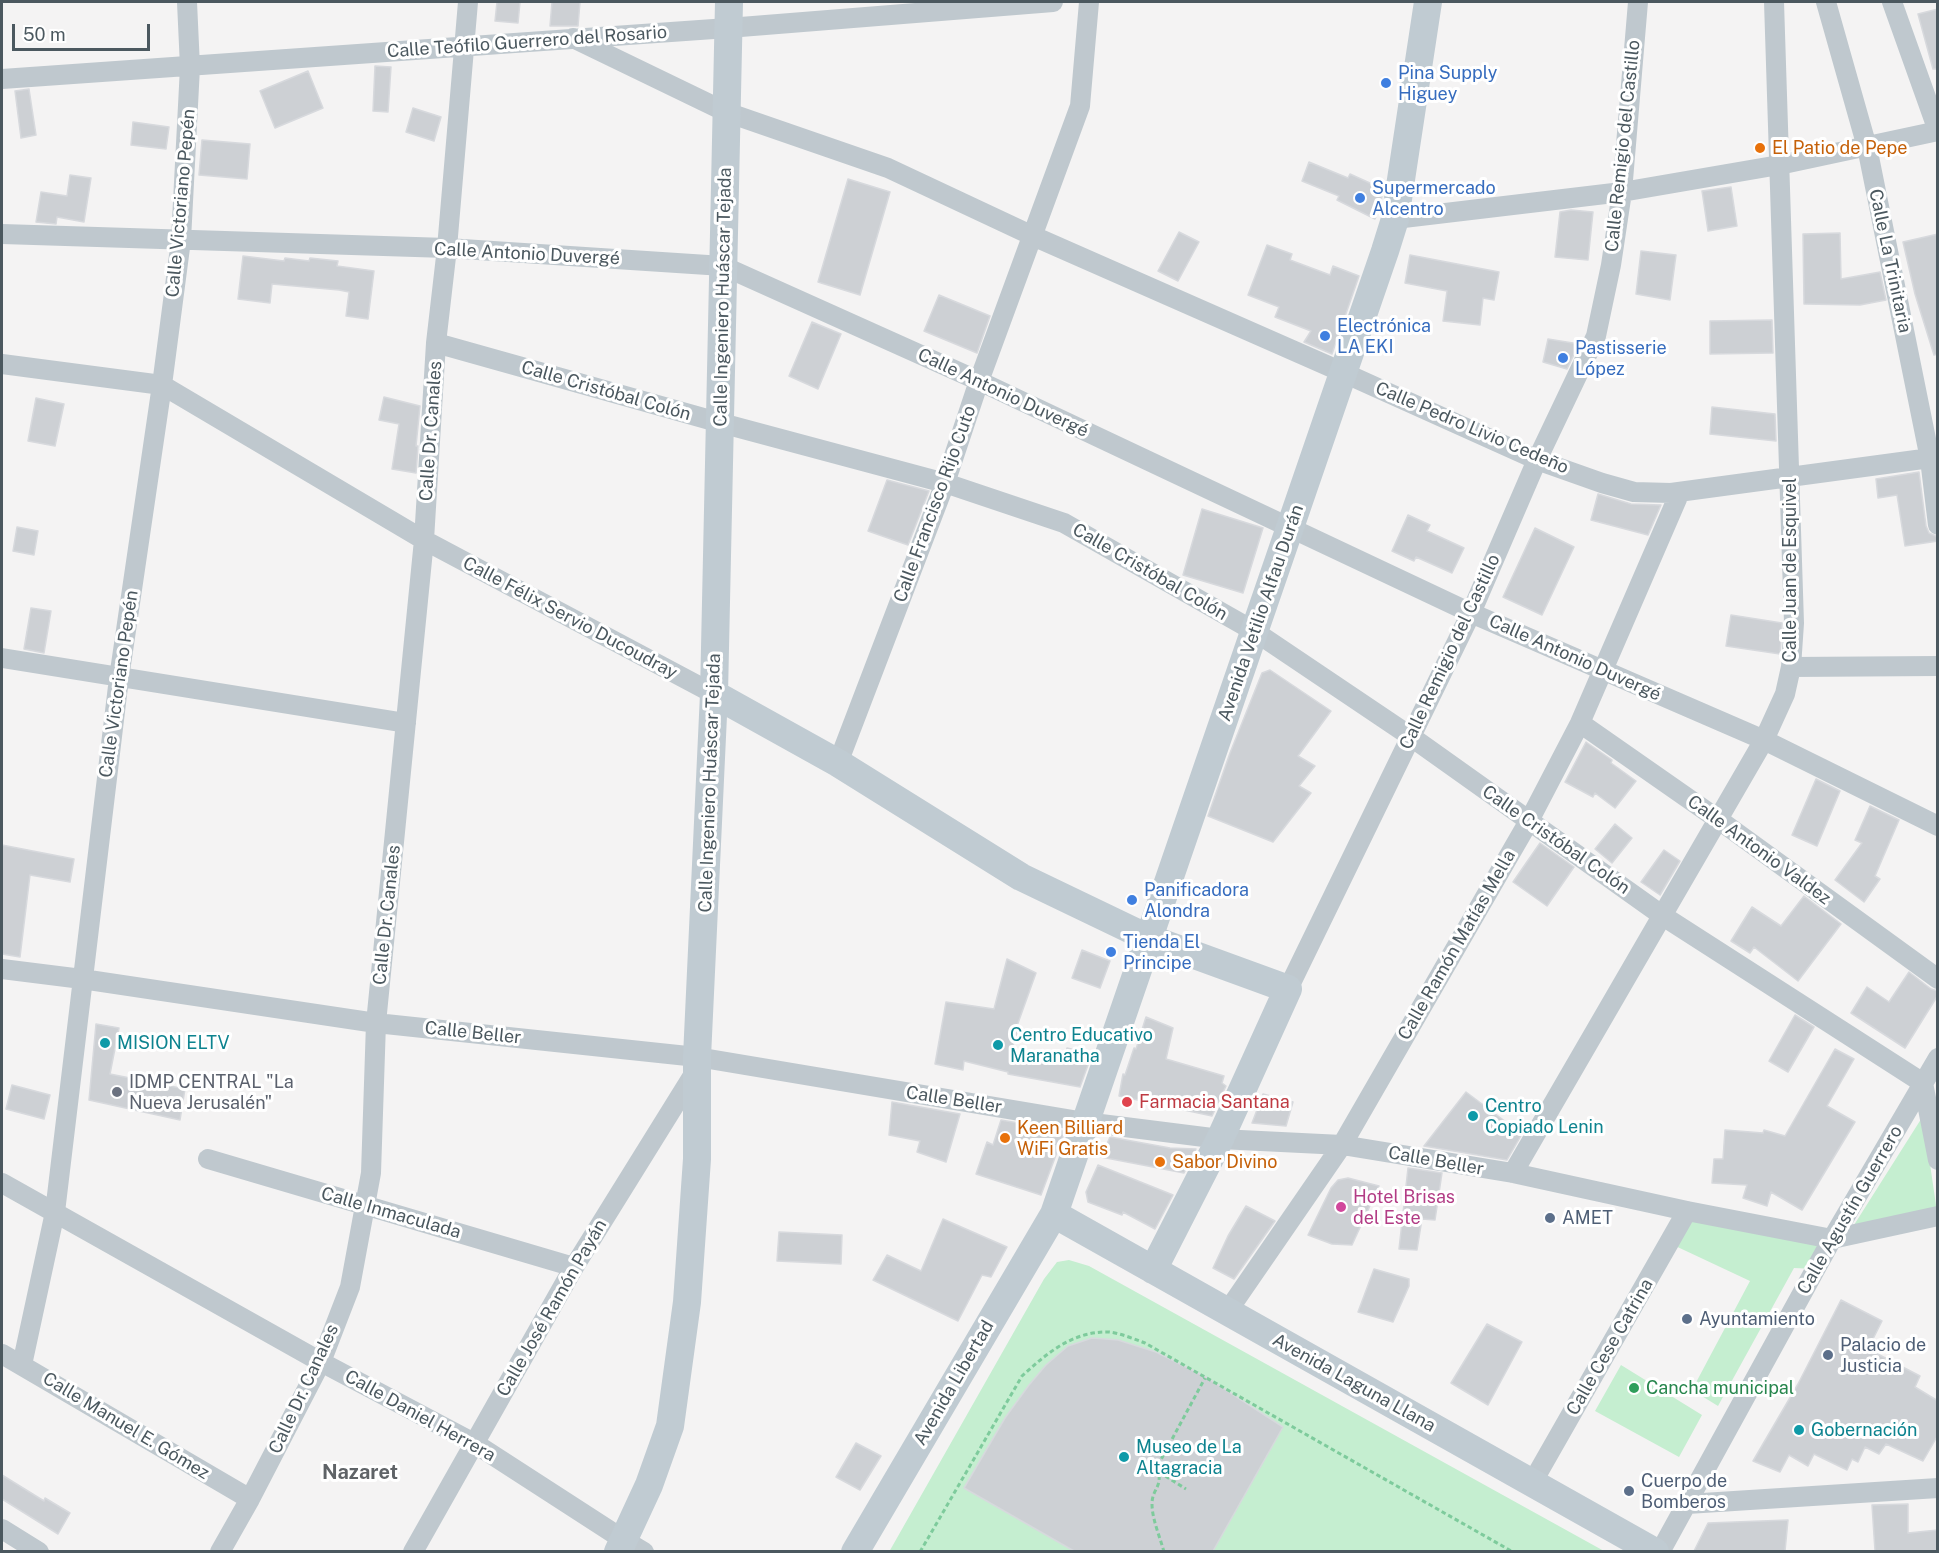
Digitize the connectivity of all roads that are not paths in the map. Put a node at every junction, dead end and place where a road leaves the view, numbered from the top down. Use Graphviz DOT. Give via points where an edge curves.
graph roads {
  1 [pos="186,2"];
  2 [pos="468,2"];
  3 [pos="1053,2"];
  4 [pos="1089,2"];
  5 [pos="1428,2"];
  6 [pos="1638,2"];
  7 [pos="1774,2"];
  8 [pos="1826,2"];
  9 [pos="1892,2"];
  10 [pos="729,15"];
  11 [pos="573,38"];
  12 [pos="465,45"];
  13 [pos="190,67"];
  14 [pos="2,80"];
  15 [pos="726,112"];
  16 [pos="1938,131"];
  17 [pos="1867,147"];
  18 [pos="1779,165"];
  19 [pos="1622,192"];
  20 [pos="1395,219"];
  21 [pos="2,234"];
  22 [pos="1033,236"];
  23 [pos="181,240"];
  24 [pos="447,248"];
  25 [pos="723,266"];
  26 [pos="436,343"];
  27 [pos="2,364"];
  28 [pos="1342,372"];
  29 [pos="979,381"];
  30 [pos="162,385"];
  31 [pos="721,423"];
  32 [pos="1934,458"];
  33 [pos="1537,460"];
  34 [pos="1790,478"];
  35 [pos="945,483"];
  36 [pos="1680,492"];
  37 [pos="1938,525"];
  38 [pos="1291,527"];
  39 [pos="424,540"];
  40 [pos="1471,613"];
  41 [pos="1254,631"];
  42 [pos="2,658"];
  43 [pos="1938,666"];
  44 [pos="1791,667"];
  45 [pos="1603,671"];
  46 [pos="118,678"];
  47 [pos="714,694"];
  48 [pos="406,723"];
  49 [pos="1580,723"];
  50 [pos="1410,736"];
  51 [pos="1764,740"];
  52 [pos="838,763"];
  53 [pos="1529,820"];
  54 [pos="1719,820"];
  55 [pos="1938,826"];
  56 [pos="1663,916"];
  57 [pos="1148,938"];
  58 [pos="2,969"];
  59 [pos="82,979"];
  60 [pos="1938,979"];
  61 [pos="1288,989"];
  62 [pos="376,1023"];
  63 [pos="1938,1058"];
  64 [pos="697,1063"];
  65 [pos="1923,1083"];
  66 [pos="1085,1122"];
  67 [pos="1220,1138"];
  68 [pos="1342,1145"];
  69 [pos="208,1159"];
  70 [pos="1938,1160"];
  71 [pos="1513,1173"];
  72 [pos="2,1183"];
  73 [pos="364,1205"];
  74 [pos="1687,1211"];
  75 [pos="55,1212"];
  76 [pos="1054,1214"];
  77 [pos="1938,1216"];
  78 [pos="1832,1239"];
  79 [pos="574,1267"];
  80 [pos="1153,1270"];
  81 [pos="1227,1312"];
  82 [pos="2,1354"];
  83 [pos="321,1362"];
  84 [pos="22,1365"];
  85 [pos="474,1443"];
  86 [pos="1532,1483"];
  87 [pos="1938,1488"];
  88 [pos="250,1500"];
  89 [pos="1686,1504"];
  90 [pos="2,1529"];
  91 [pos="629,1548"];
  92 [pos="39,1551"];
  93 [pos="220,1551"];
  94 [pos="413,1551"];
  95 [pos="855,1551"];
  96 [pos="1655,1551"];
  97 [pos="1660,1551"];
  1 -- 13 [label="street, Calle Victoriano Pepén"];
  2 -- 12 [label="street, Calle Dr. Canales"];
  3 -- 10 [label="street, Calle Teófilo Guerrero del Rosario"];
  4 -- 22 [label="street, Calle Francisco Rijo Cuto" via="1080,106"];
  5 -- 20 [label="main road, Avenida Vetilio Alfau Durán"];
  6 -- 19 [label="street, Calle Remigio del Castillo"];
  7 -- 18 [label="street, Calle Juan de Esquivel"];
  8 -- 17 [label="street, Calle La Trinitaria"];
  9 -- 16 [label="street"];
  10 -- 11 [label="street, Calle Teófilo Guerrero del Rosario"];
  10 -- 15 [label="main road, Calle Ingeniero Huáscar Tejada"];
  11 -- 12 [label="street, Calle Teófilo Guerrero del Rosario"];
  11 -- 15 [label="street, Calle Pedro Livio Cedeño"];
  12 -- 13 [label="street, Calle Teófilo Guerrero del Rosario"];
  12 -- 24 [label="street, Calle Dr. Canales"];
  13 -- 14 [label="street, Calle Teófilo Guerrero del Rosario"];
  13 -- 23 [label="street, Calle Victoriano Pepén"];
  15 -- 22 [label="street, Calle Pedro Livio Cedeño" via="888,168"];
  15 -- 25 [label="main road, Calle Ingeniero Huáscar Tejada"];
  16 -- 17 [label="street"];
  17 -- 18 [label="street"];
  17 -- 32 [label="street, Calle La Trinitaria"];
  18 -- 19 [label="street"];
  18 -- 34 [label="street, Calle Juan de Esquivel"];
  19 -- 20 [label="street"];
  19 -- 33 [label="street, Calle Remigio del Castillo" via="1596,336"];
  20 -- 28 [label="main road, Avenida Vetilio Alfau Durán"];
  21 -- 23 [label="street, Calle Antonio Duvergé"];
  22 -- 28 [label="street, Calle Pedro Livio Cedeño"];
  22 -- 29 [label="street, Calle Francisco Rijo Cuto"];
  23 -- 24 [label="street, Calle Antonio Duvergé"];
  23 -- 30 [label="street, Calle Victoriano Pepén"];
  24 -- 25 [label="street, Calle Antonio Duvergé"];
  24 -- 26 [label="street, Calle Dr. Canales"];
  25 -- 29 [label="street, Calle Antonio Duvergé"];
  25 -- 31 [label="main road, Calle Ingeniero Huáscar Tejada"];
  26 -- 31 [label="street, Calle Cristóbal Colón"];
  26 -- 39 [label="street, Calle Dr. Canales"];
  27 -- 30 [label="street, Calle Félix Servio Ducoudray"];
  28 -- 33 [label="street, Calle Pedro Livio Cedeño"];
  28 -- 38 [label="main road, Avenida Vetilio Alfau Durán"];
  29 -- 35 [label="street, Calle Francisco Rijo Cuto"];
  29 -- 38 [label="street, Calle Antonio Duvergé"];
  30 -- 39 [label="street, Calle Félix Servio Ducoudray"];
  30 -- 46 [label="street, Calle Victoriano Pepén"];
  31 -- 35 [label="street, Calle Cristóbal Colón"];
  31 -- 47 [label="main road, Calle Ingeniero Huáscar Tejada"];
  32 -- 34 [label="street, Calle Pedro Livio Cedeño"];
  32 -- 37 [label="street, Calle La Trinitaria"];
  33 -- 36 [label="street, Calle Pedro Livio Cedeño" via="1635,492"];
  33 -- 40 [label="street, Calle Remigio del Castillo"];
  34 -- 36 [label="street, Calle Pedro Livio Cedeño"];
  34 -- 44 [label="street, Calle Juan de Esquivel" via="1794,623"];
  35 -- 41 [label="street, Calle Cristóbal Colón" via="1064,523"];
  35 -- 52 [label="street, Calle Francisco Rijo Cuto"];
  36 -- 45 [label="street, Calle Ramón Matías Mella"];
  38 -- 40 [label="street, Calle Antonio Duvergé"];
  38 -- 41 [label="main road, Avenida Vetilio Alfau Durán"];
  39 -- 47 [label="street, Calle Félix Servio Ducoudray"];
  39 -- 48 [label="street, Calle Dr. Canales"];
  40 -- 45 [label="street, Calle Antonio Duvergé"];
  40 -- 50 [label="street, Calle Remigio del Castillo"];
  41 -- 50 [label="street, Calle Cristóbal Colón"];
  41 -- 57 [label="main road, Avenida Vetilio Alfau Durán"];
  42 -- 46 [label="street"];
  43 -- 44 [label="street"];
  44 -- 51 [label="street, Calle Juan de Esquivel" via="1785,694"];
  45 -- 49 [label="street, Calle Ramón Matías Mella"];
  45 -- 51 [label="street, Calle Antonio Duvergé"];
  46 -- 48 [label="street"];
  46 -- 59 [label="street, Calle Victoriano Pepén"];
  47 -- 52 [label="main road, Calle Félix Servio Ducoudray"];
  47 -- 64 [label="main road, Calle Ingeniero Huáscar Tejada"];
  48 -- 62 [label="street, Calle Dr. Canales"];
  49 -- 53 [label="street, Calle Ramón Matías Mella"];
  49 -- 54 [label="street, Calle Antonio Valdez"];
  50 -- 53 [label="street, Calle Cristóbal Colón"];
  50 -- 61 [label="street, Calle Remigio del Castillo"];
  51 -- 54 [label="street, Calle Juan de Esquivel"];
  51 -- 55 [label="street, Calle Antonio Duvergé"];
  52 -- 57 [label="main road, Calle Félix Servio Ducoudray" via="1021,877"];
  53 -- 56 [label="street, Calle Cristóbal Colón"];
  53 -- 68 [label="street, Calle Ramón Matías Mella"];
  54 -- 56 [label="street, Calle Juan de Esquivel"];
  54 -- 60 [label="street, Calle Antonio Valdez"];
  56 -- 65 [label="street, Calle Cristóbal Colón"];
  56 -- 71 [label="street, Calle Juan de Esquivel"];
  57 -- 61 [label="main road, Calle Félix Servio Ducoudray"];
  57 -- 66 [label="main road, Avenida Vetilio Alfau Durán"];
  58 -- 59 [label="street, Calle Beller"];
  59 -- 62 [label="street, Calle Beller"];
  59 -- 75 [label="street, Calle Victoriano Pepén"];
  61 -- 67 [label="main road, Calle Remigio del Castillo"];
  62 -- 64 [label="street, Calle Beller"];
  62 -- 73 [label="street, Calle Dr. Canales" via="371,1173"];
  63 -- 65 [label="street, Calle Agustín Guerrero"];
  64 -- 66 [label="street, Calle Beller"];
  64 -- 79 [label="street, Calle José Ramón Payán"];
  64 -- 91 [label="main road, Calle Ingeniero Huáscar Tejada" via="697,1159 687,1302 670,1426"];
  65 -- 70 [label="street"];
  65 -- 78 [label="street, Calle Agustín Guerrero"];
  66 -- 67 [label="street, Calle Beller"];
  66 -- 76 [label="main road, Avenida Vetilio Alfau Durán"];
  67 -- 68 [label="street, Calle Beller"];
  67 -- 80 [label="main road, Calle Remigio del Castillo"];
  68 -- 71 [label="street, Calle Beller"];
  68 -- 81 [label="street, Calle Ramón Matías Mella"];
  69 -- 73 [label="street, Calle Inmaculada"];
  71 -- 74 [label="street, Calle Beller"];
  72 -- 75 [label="street, Calle Daniel Herrera"];
  73 -- 79 [label="street, Calle Inmaculada"];
  73 -- 83 [label="street, Calle Dr. Canales" via="350,1287"];
  74 -- 78 [label="street, Calle Beller"];
  74 -- 86 [label="street, Calle Cese Catrina"];
  75 -- 83 [label="street, Calle Daniel Herrera"];
  75 -- 84 [label="street, Calle Victoriano Pepén"];
  76 -- 80 [label="main road, Avenida Laguna Llana"];
  76 -- 95 [label="main road, Avenida Libertad"];
  77 -- 78 [label="street, Calle Beller"];
  78 -- 89 [label="street, Calle Agustín Guerrero"];
  79 -- 85 [label="street, Calle José Ramón Payán"];
  80 -- 81 [label="main road, Avenida Laguna Llana"];
  81 -- 86 [label="main road, Avenida Laguna Llana"];
  82 -- 84 [label="street, Calle Manuel E. Gómez"];
  83 -- 85 [label="street, Calle Daniel Herrera"];
  83 -- 88 [label="street, Calle Dr. Canales"];
  84 -- 88 [label="street, Calle Manuel E. Gómez"];
  85 -- 91 [label="street, Calle Daniel Herrera"];
  85 -- 94 [label="street, Calle José Ramón Payán"];
  86 -- 96 [label="main road, Avenida Laguna Llana"];
  87 -- 89 [label="street"];
  88 -- 93 [label="street, Calle Dr. Canales"];
  89 -- 97 [label="street, Calle Agustín Guerrero"];
  90 -- 92 [label="street"];
}
